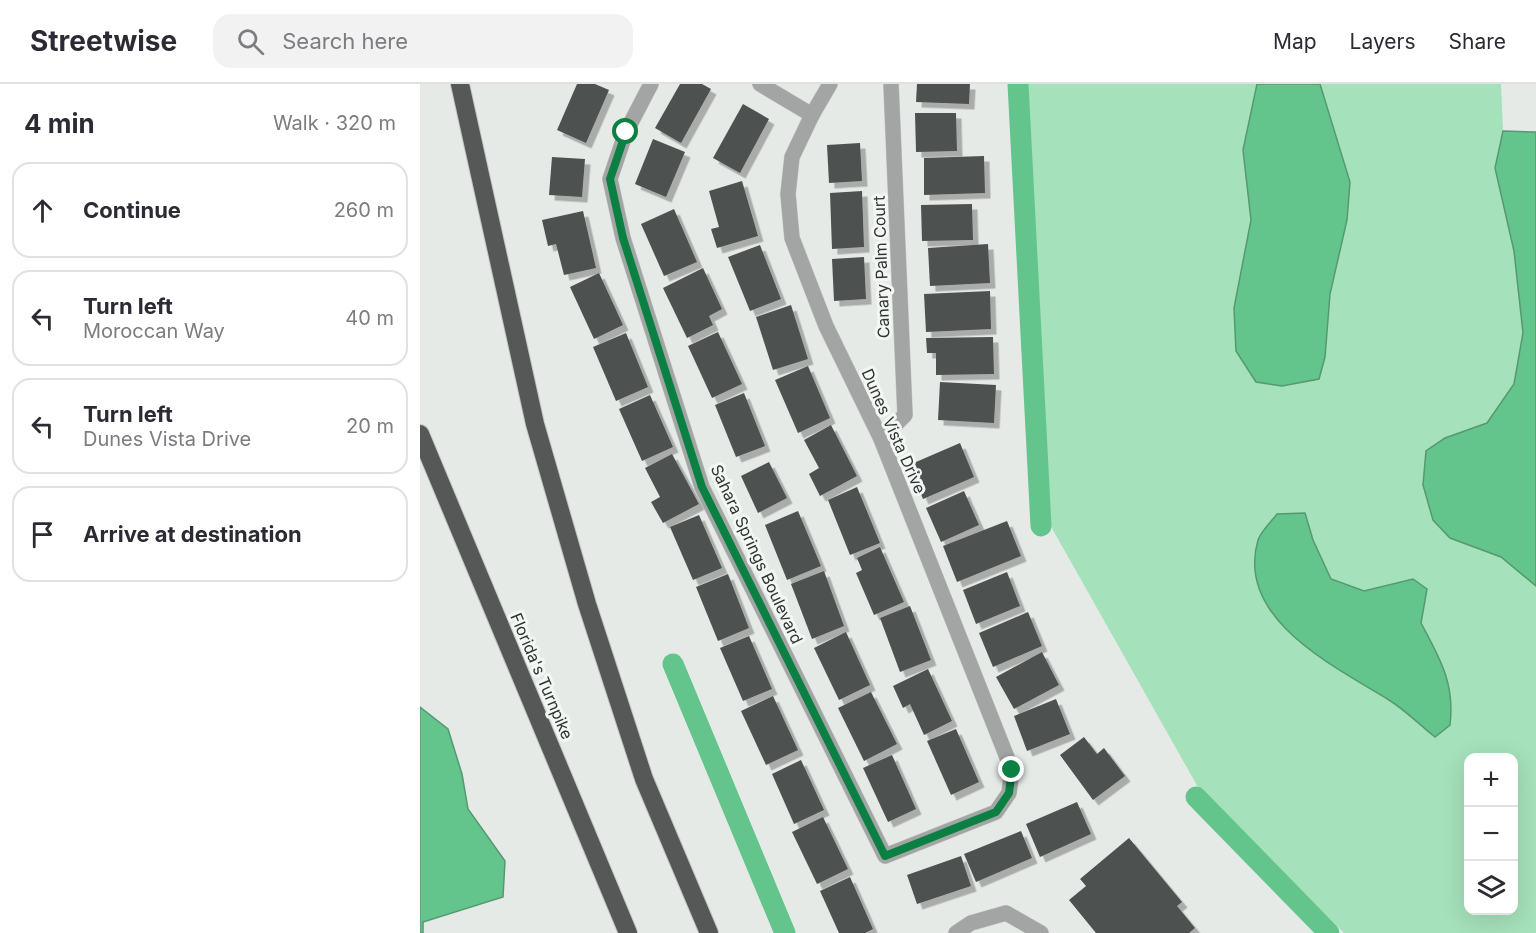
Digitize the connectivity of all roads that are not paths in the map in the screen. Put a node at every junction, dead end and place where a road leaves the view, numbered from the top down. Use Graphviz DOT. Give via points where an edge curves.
graph roads {
  1 [pos="651,84"];
  2 [pos="760,84"];
  3 [pos="830,84"];
  4 [pos="891,84"];
  5 [pos="462,92"];
  6 [pos="812,115"];
  7 [pos="420,434"];
  8 [pos="881,439"];
  9 [pos="1009,793"];
  10 [pos="625,929"];
  11 [pos="709,933"];
  12 [pos="956,933"];
  13 [pos="1041,933"];
  1 -- 9 [label="street, Sahara Springs Boulevard" via="626,132 610,179 623,238 702,487 885,856 996,812"];
  2 -- 6 [label="street"];
  3 -- 6 [label="street, Dunes Vista Drive"];
  4 -- 8 [label="street, Canary Palm Court" via="906,415"];
  5 -- 11 [label="highway" via="535,424 587,604 644,779"];
  6 -- 8 [label="street, Dunes Vista Drive" via="792,157 788,194 792,238 826,326"];
  7 -- 10 [label="highway, Florida's Turnpike"];
  8 -- 9 [label="street, Dunes Vista Drive" via="1012,770"];
  12 -- 13 [label="street" via="971,923 1006,913"];
}
